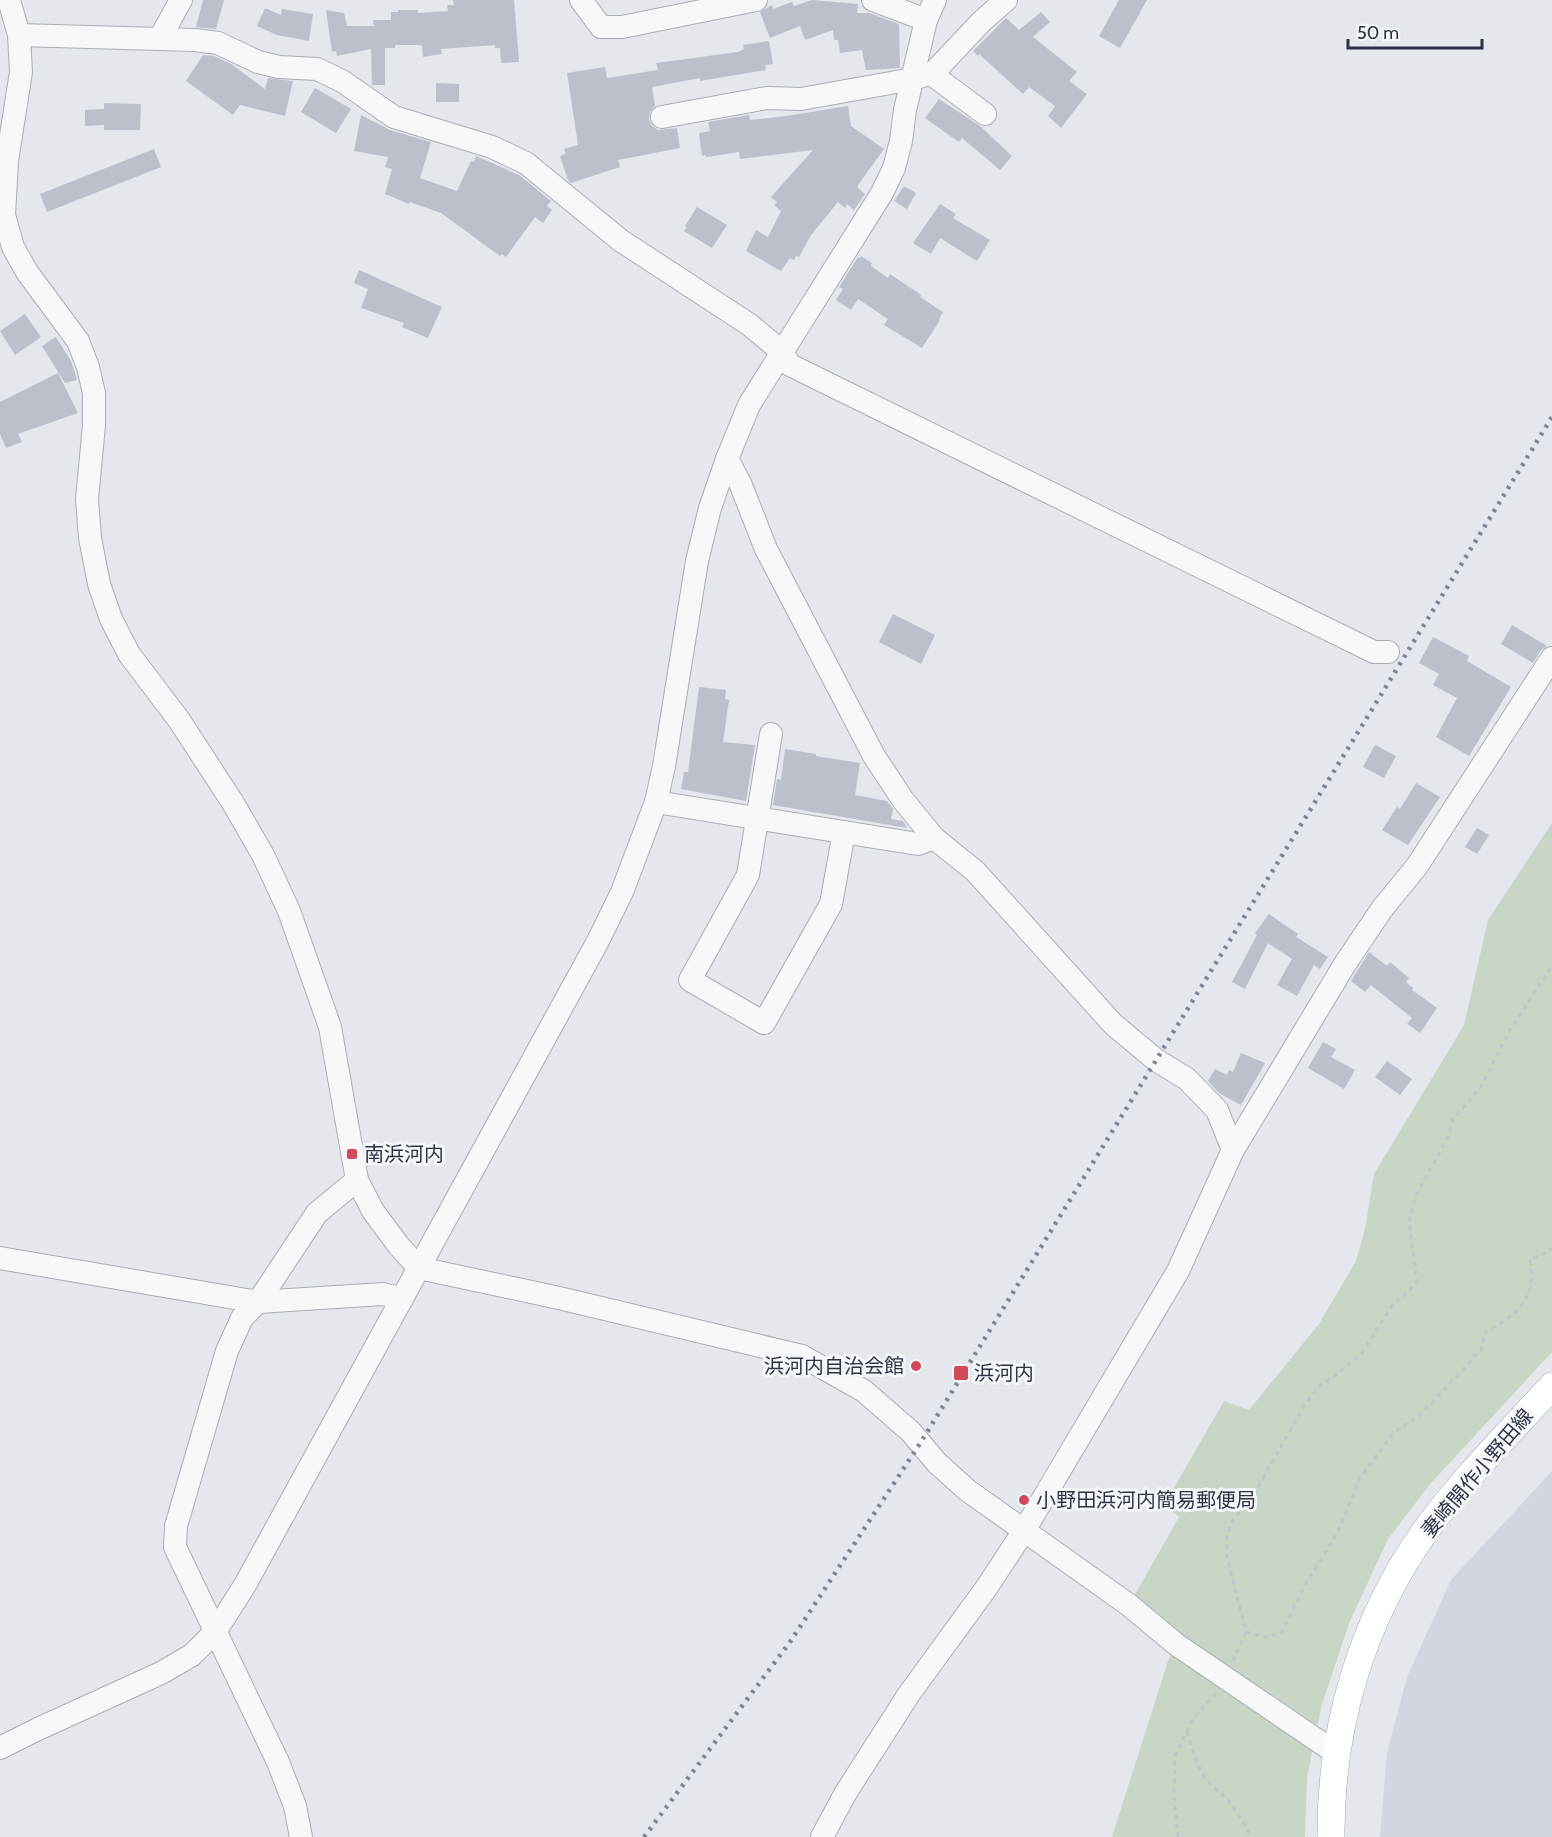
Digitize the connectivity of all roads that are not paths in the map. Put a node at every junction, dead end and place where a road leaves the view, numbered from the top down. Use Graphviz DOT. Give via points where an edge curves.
graph roads {
  1 [pos="9,0"];
  2 [pos="181,0"];
  3 [pos="581,0"];
  4 [pos="756,0"];
  5 [pos="873,0"];
  6 [pos="1006,0"];
  7 [pos="931,10"];
  8 [pos="19,34"];
  9 [pos="160,38"];
  10 [pos="924,76"];
  11 [pos="985,114"];
  12 [pos="662,117"];
  13 [pos="781,351"];
  14 [pos="727,459"];
  15 [pos="1388,652"];
  16 [pos="1552,658"];
  17 [pos="771,734"];
  18 [pos="656,802"];
  19 [pos="757,818"];
  20 [pos="844,832"];
  21 [pos="934,838"];
  22 [pos="1233,1150"];
  23 [pos="357,1180"];
  24 [pos="0,1258"];
  25 [pos="419,1268"];
  26 [pos="402,1299"];
  27 [pos="258,1302"];
  28 [pos="1552,1386"];
  29 [pos="1025,1529"];
  30 [pos="215,1632"];
  31 [pos="0,1748"];
  32 [pos="1336,1753"];
  33 [pos="301,1837"];
  34 [pos="822,1837"];
  35 [pos="1331,1837"];
  1 -- 8 [label="street"];
  2 -- 9 [label="street"];
  3 -- 4 [label="street" via="601,27 622,27"];
  5 -- 7 [label="street"];
  6 -- 10 [label="street"];
  7 -- 10 [label="street"];
  8 -- 9 [label="street"];
  8 -- 23 [label="street" via="21,72 7,160 4,215 17,255 78,341 88,367 94,393 94,425 87,499 99,584 129,654 233,802 264,855 289,911 330,1026"];
  9 -- 13 [label="street" via="218,43 258,62 317,69 342,81 394,117 492,147 526,163 620,240 750,325"];
  10 -- 11 [label="street" via="934,76"];
  10 -- 12 [label="street" via="801,99 766,98"];
  10 -- 13 [label="street" via="905,110 894,168 882,193"];
  13 -- 14 [label="street" via="749,405"];
  13 -- 15 [label="street" via="790,365 1374,652"];
  14 -- 18 [label="street" via="698,561"];
  14 -- 21 [label="street" via="766,549 873,756"];
  16 -- 22 [label="street" via="1417,866 1345,964"];
  17 -- 19 [label="street"];
  18 -- 19 [label="street"];
  18 -- 25 [label="street" via="622,892 598,941"];
  19 -- 20 [label="street"];
  19 -- 20 [label="street" via="748,875 690,980 764,1023 831,904"];
  20 -- 21 [label="street" via="918,844"];
  21 -- 22 [label="street" via="975,871 1113,1024 1156,1060 1187,1079 1217,1110"];
  22 -- 29 [label="street" via="1178,1271"];
  23 -- 25 [label="street" via="373,1212"];
  23 -- 27 [label="street" via="317,1213"];
  24 -- 27 [label="street"];
  25 -- 26 [label="street"];
  25 -- 29 [label="street" via="802,1356 864,1391 911,1432 967,1490"];
  26 -- 27 [label="street" via="383,1294"];
  26 -- 30 [label="street" via="245,1585"];
  27 -- 30 [label="street" via="242,1318 227,1351 176,1526 175,1547"];
  28 -- 32 [label="main road, 妻崎開作小野田線" via="1460,1486 1405,1564 1368,1635"];
  29 -- 32 [label="street" via="1177,1645"];
  29 -- 34 [label="street" via="909,1694"];
  30 -- 31 [label="street" via="192,1655 161,1673"];
  30 -- 33 [label="street" via="279,1762"];
  32 -- 35 [label="main road, 妻崎開作小野田線"];
}
